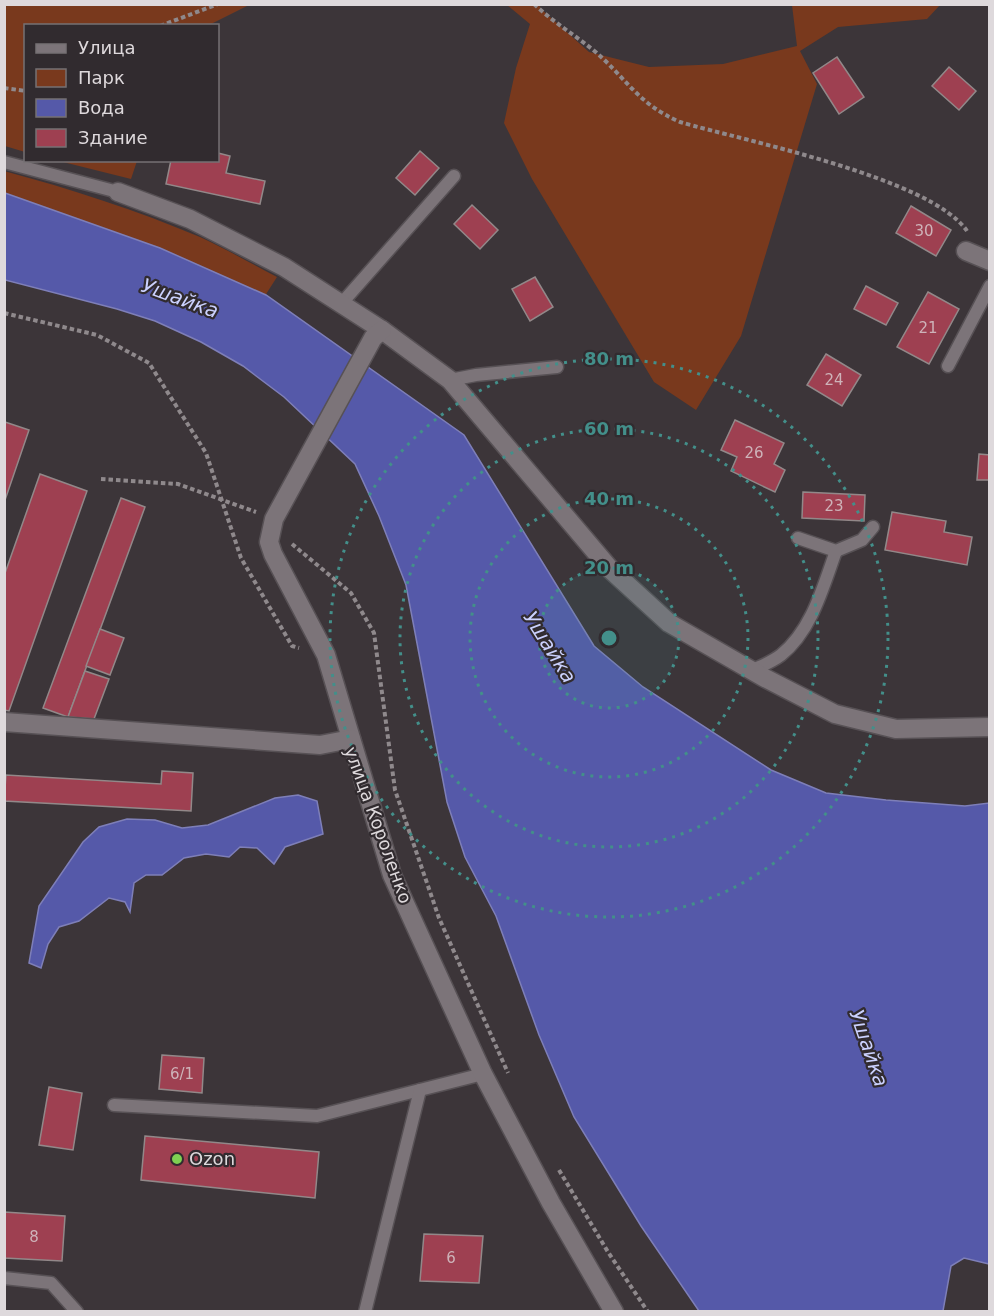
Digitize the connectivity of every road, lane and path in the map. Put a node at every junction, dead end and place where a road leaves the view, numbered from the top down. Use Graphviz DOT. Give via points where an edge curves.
graph roads {
  1 [pos="218,4"];
  2 [pos="534,4"];
  3 [pos="165,24"];
  4 [pos="4,88"];
  5 [pos="24,91"];
  6 [pos="4,162"];
  7 [pos="454,176"];
  8 [pos="118,192"];
  9 [pos="966,251"];
  10 [pos="990,261"];
  11 [pos="990,286"];
  12 [pos="341,304"];
  13 [pos="4,313"];
  14 [pos="377,334"];
  15 [pos="948,366"];
  16 [pos="557,367"];
  17 [pos="450,380"];
  18 [pos="101,479"];
  19 [pos="221,500"];
  20 [pos="274,519"];
  21 [pos="873,527"];
  22 [pos="798,538"];
  23 [pos="289,542"];
  24 [pos="836,551"];
  25 [pos="326,655"];
  26 [pos="751,671"];
  27 [pos="4,722"];
  28 [pos="990,727"];
  29 [pos="351,739"];
  30 [pos="483,1074"];
  31 [pos="513,1084"];
  32 [pos="420,1090"];
  33 [pos="114,1105"];
  34 [pos="556,1164"];
  35 [pos="4,1278"];
  36 [pos="77,1311"];
  37 [pos="365,1311"];
  38 [pos="614,1311"];
  39 [pos="648,1311"];
  1 -- 3 [label="path"];
  2 -- 9 [label="path" via="594,51 660,113 870,176 921,197 962,223 971,236"];
  4 -- 5 [label="path"];
  6 -- 8 [label="lane"];
  7 -- 12 [label="lane"];
  8 -- 12 [label="street" via="200,224 284,267"];
  9 -- 10 [label="street"];
  11 -- 15 [label="lane"];
  12 -- 14 [label="street"];
  13 -- 19 [label="path" via="97,335 148,363 206,453"];
  14 -- 17 [label="street"];
  14 -- 20 [label="street"];
  16 -- 17 [label="lane"];
  17 -- 26 [label="street" via="610,569 669,623"];
  18 -- 19 [label="path" via="178,483"];
  19 -- 20 [label="path"];
  19 -- 25 [label="path" via="241,558 292,646"];
  20 -- 25 [label="street" via="269,542 273,554"];
  21 -- 24 [label="lane" via="861,540"];
  22 -- 24 [label="lane"];
  23 -- 31 [label="path" via="351,593 374,633 395,790 439,918"];
  24 -- 26 [label="lane" via="801,635 780,656"];
  25 -- 29 [label="street"];
  26 -- 28 [label="street" via="835,714 896,729"];
  27 -- 29 [label="street, улица Короленко" via="320,745"];
  29 -- 30 [label="street, улица Короленко" via="392,875"];
  30 -- 32 [label="lane"];
  30 -- 38 [label="street, улица Короленко"];
  32 -- 33 [label="lane" via="317,1116"];
  32 -- 37 [label="lane"];
  34 -- 39 [label="path"];
  35 -- 36 [label="lane" via="51,1283"];
}
